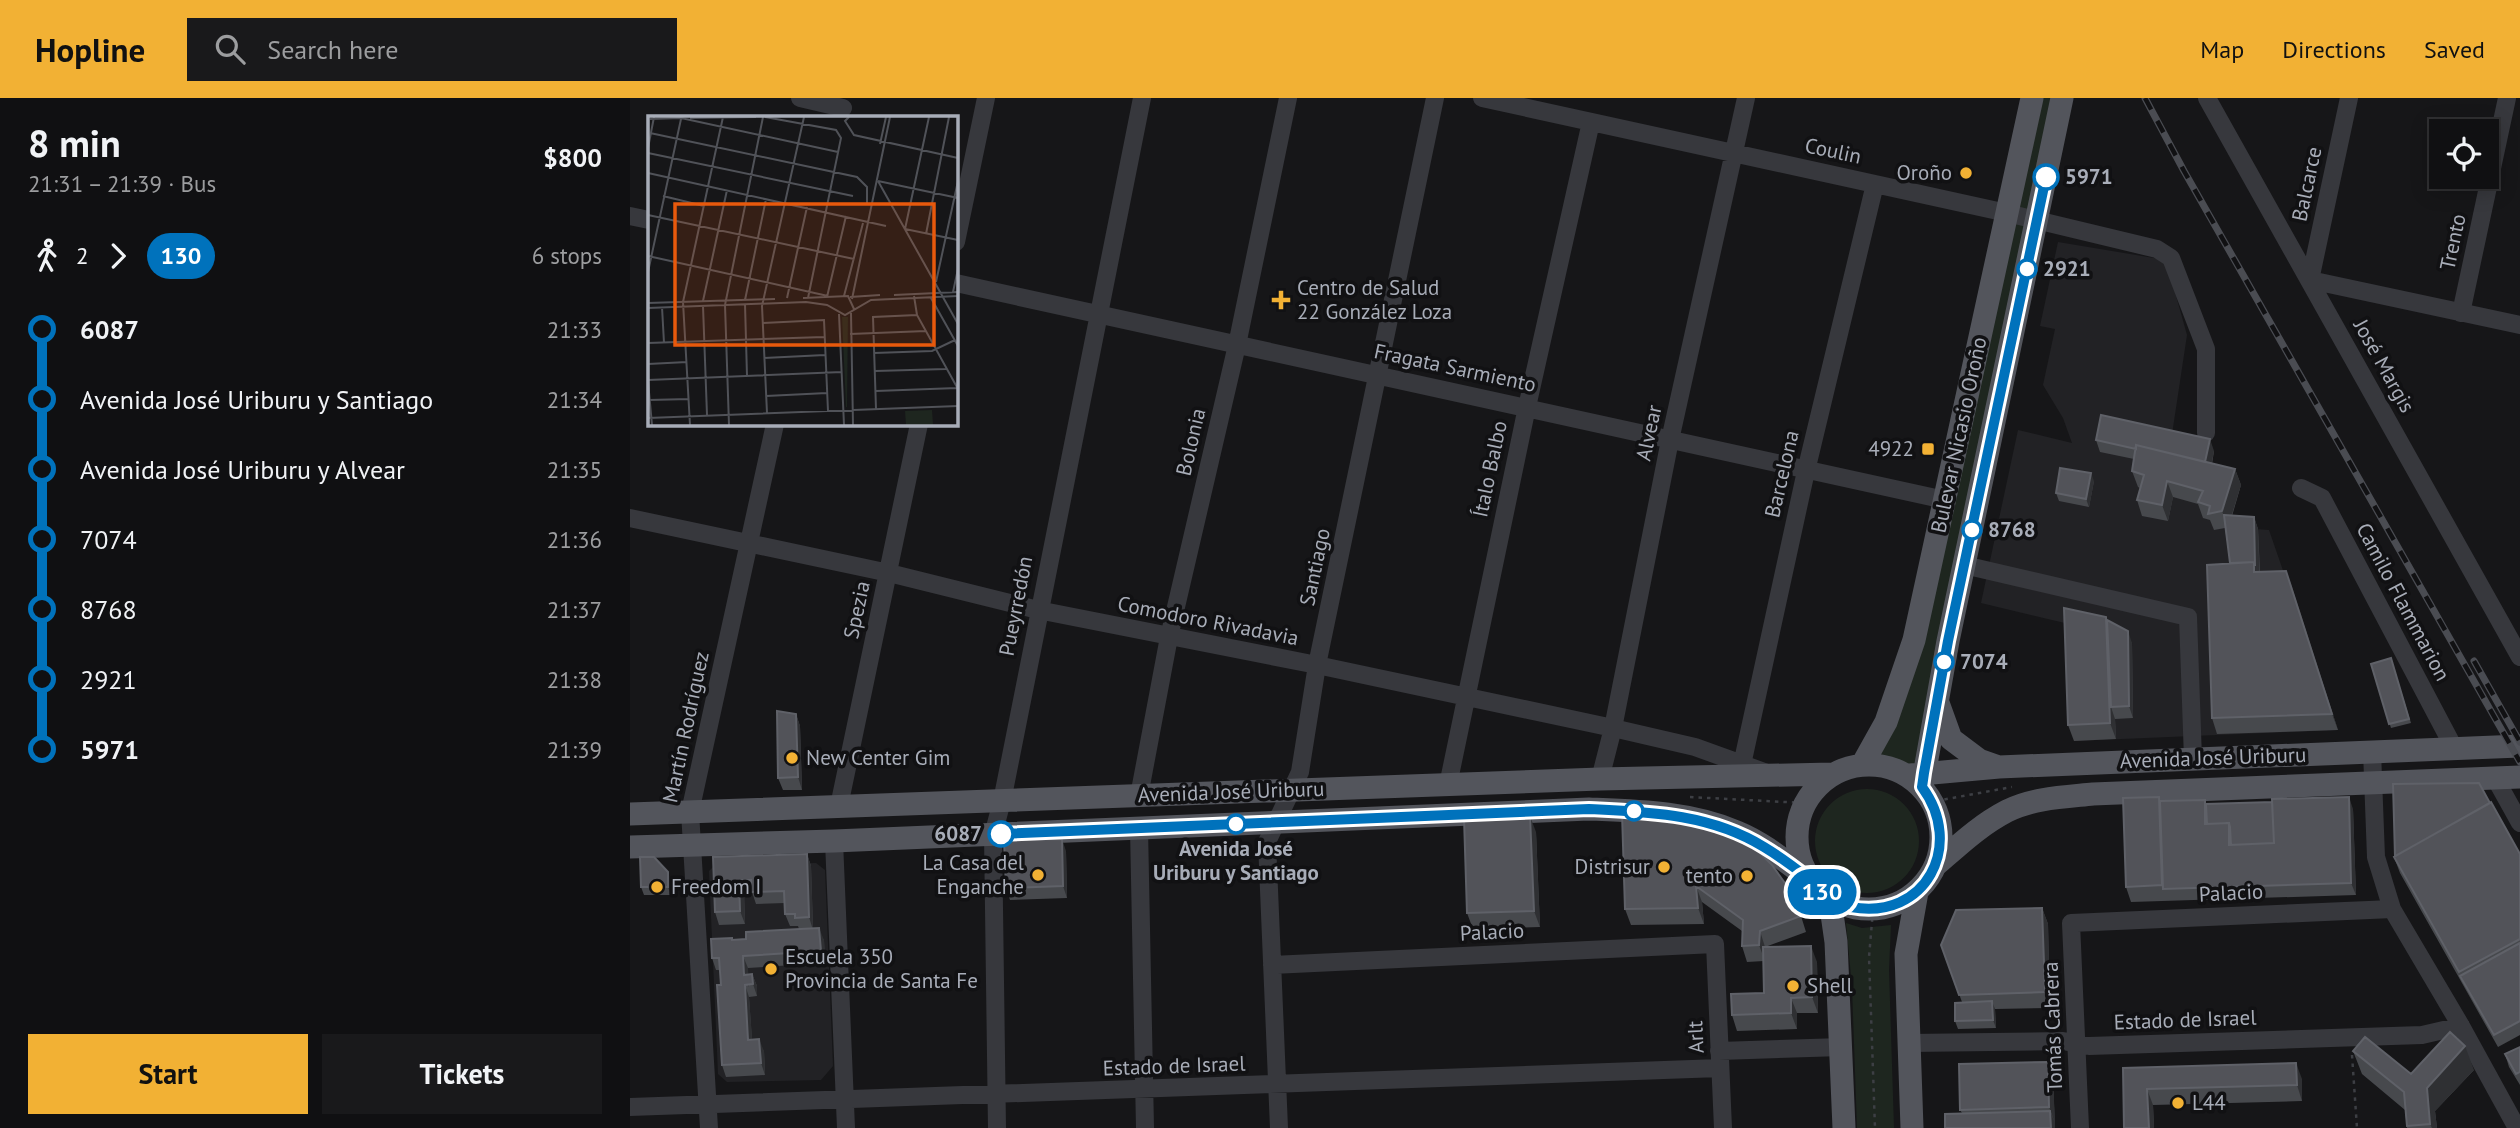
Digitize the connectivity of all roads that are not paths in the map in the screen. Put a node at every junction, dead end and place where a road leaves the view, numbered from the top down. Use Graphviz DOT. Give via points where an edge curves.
graph roads {
  1 [pos="800,98"];
  2 [pos="986,98"];
  3 [pos="1142,98"];
  4 [pos="1288,98"];
  5 [pos="1435,98"];
  6 [pos="1482,98"];
  7 [pos="1746,98"];
  8 [pos="2031,98"];
  9 [pos="2062,98"];
  10 [pos="2207,98"];
  11 [pos="2348,98"];
  12 [pos="2507,98"];
  13 [pos="843,108"];
  14 [pos="1591,122"];
  15 [pos="1735,153"];
  16 [pos="1875,184"];
  17 [pos="2007,213"];
  18 [pos="630,216"];
  19 [pos="648,220"];
  20 [pos="2037,220"];
  21 [pos="957,237"];
  22 [pos="2310,280"];
  23 [pos="957,283"];
  24 [pos="2461,313"];
  25 [pos="1098,315"];
  26 [pos="2520,325"];
  27 [pos="1237,345"];
  28 [pos="1379,375"];
  29 [pos="1527,407"];
  30 [pos="775,425"];
  31 [pos="919,425"];
  32 [pos="2206,433"];
  33 [pos="1670,440"];
  34 [pos="1806,471"];
  35 [pos="2301,488"];
  36 [pos="1945,500"];
  37 [pos="630,518"];
  38 [pos="749,542"];
  39 [pos="1965,565"];
  40 [pos="889,573"];
  41 [pos="1038,610"];
  42 [pos="1169,637"];
  43 [pos="2520,657"];
  44 [pos="1317,665"];
  45 [pos="1465,698"];
  46 [pos="1937,699"];
  47 [pos="1613,728"];
  48 [pos="2520,746"];
  49 [pos="2454,748"];
  50 [pos="2372,751"];
  51 [pos="2193,759"];
  52 [pos="1862,765"];
  53 [pos="1999,767"];
  54 [pos="1740,770"];
  55 [pos="1832,775"];
  56 [pos="2520,777"];
  57 [pos="1918,778"];
  58 [pos="2495,778"];
  59 [pos="1600,779"];
  60 [pos="2373,783"];
  61 [pos="1448,785"];
  62 [pos="1290,790"];
  63 [pos="1139,796"];
  64 [pos="1002,800"];
  65 [pos="839,806"];
  66 [pos="690,812"];
  67 [pos="630,814"];
  68 [pos="1277,822"];
  69 [pos="2520,823"];
  70 [pos="1139,828"];
  71 [pos="993,835"];
  72 [pos="834,841"];
  73 [pos="692,845"];
  74 [pos="630,847"];
  75 [pos="1936,865"];
  76 [pos="1809,879"];
  77 [pos="1917,892"];
  78 [pos="1825,896"];
  79 [pos="2392,909"];
  80 [pos="2071,923"];
  81 [pos="1714,944"];
  82 [pos="1272,965"];
  83 [pos="2461,1027"];
  84 [pos="1909,1043"];
  85 [pos="2076,1044"];
  86 [pos="1842,1046"];
  87 [pos="1720,1059"];
  88 [pos="1277,1086"];
  89 [pos="1143,1090"];
  90 [pos="996,1095"];
  91 [pos="844,1100"];
  92 [pos="707,1105"];
  93 [pos="630,1107"];
  94 [pos="709,1128"];
  95 [pos="846,1128"];
  96 [pos="997,1128"];
  97 [pos="1144,1128"];
  98 [pos="1279,1128"];
  99 [pos="1723,1128"];
  100 [pos="1844,1128"];
  101 [pos="1912,1128"];
  102 [pos="2080,1128"];
  103 [pos="2517,1128"];
  1 -- 13 [label="street"];
  2 -- 21 [label="street"];
  3 -- 25 [label="street, Pueyrredón"];
  4 -- 27 [label="street, Bolonia"];
  5 -- 28 [label="street, Santiago"];
  6 -- 14 [label="street, Coulin"];
  7 -- 15 [label="street, Alvear"];
  8 -- 17 [label="main road, Bulevar Nicasio Oroño"];
  9 -- 20 [label="main road, Bulevar Nicasio Oroño"];
  10 -- 22 [label="street, José Margis"];
  11 -- 22 [label="street, Balcarce"];
  12 -- 24 [label="street, Trento"];
  14 -- 15 [label="street, Coulin"];
  14 -- 29 [label="street, Ítalo Balbo"];
  15 -- 16 [label="street, Coulin"];
  15 -- 33 [label="street, Alvear"];
  16 -- 17 [label="street, Coulin"];
  16 -- 34 [label="street, Barcelona"];
  17 -- 20 [label="street, Coulin"];
  17 -- 36 [label="main road, Bulevar Nicasio Oroño"];
  18 -- 19 [label="street"];
  20 -- 32 [label="street, Coulin" via="2157,249 2171,258 2206,349"];
  20 -- 39 [label="main road, Bulevar Nicasio Oroño"];
  22 -- 24 [label="street"];
  22 -- 43 [label="street, José Margis"];
  23 -- 25 [label="street, Fragata Sarmiento"];
  24 -- 26 [label="street"];
  25 -- 27 [label="street, Fragata Sarmiento"];
  25 -- 41 [label="street, Pueyrredón"];
  27 -- 28 [label="street, Fragata Sarmiento"];
  27 -- 42 [label="street, Bolonia"];
  28 -- 29 [label="street, Fragata Sarmiento"];
  28 -- 44 [label="street, Santiago"];
  29 -- 33 [label="street, Fragata Sarmiento"];
  29 -- 45 [label="street, Ítalo Balbo"];
  30 -- 38 [label="street, Martín Rodríguez"];
  31 -- 40 [label="street, Spezia"];
  33 -- 34 [label="street, Fragata Sarmiento"];
  33 -- 47 [label="street, Alvear"];
  34 -- 36 [label="street, Fragata Sarmiento"];
  34 -- 54 [label="street, Barcelona"];
  35 -- 49 [label="street, Camilo Flammarion" via="2322,498"];
  36 -- 52 [label="main road, Bulevar Nicasio Oroño" via="1914,640 1886,722"];
  37 -- 38 [label="street, Comodoro Rivadavia"];
  38 -- 40 [label="street, Comodoro Rivadavia"];
  38 -- 66 [label="street, Martín Rodríguez"];
  39 -- 46 [label="main road, Bulevar Nicasio Oroño"];
  39 -- 51 [label="street" via="2188,617"];
  40 -- 41 [label="street, Comodoro Rivadavia"];
  40 -- 65 [label="street, Spezia"];
  41 -- 42 [label="street, Comodoro Rivadavia"];
  41 -- 64 [label="street, Pueyrredón"];
  42 -- 44 [label="street, Comodoro Rivadavia"];
  42 -- 63 [label="street, Bolonia"];
  44 -- 45 [label="street, Comodoro Rivadavia"];
  44 -- 62 [label="street, Santiago" via="1300,772"];
  45 -- 47 [label="street, Comodoro Rivadavia"];
  45 -- 61 [label="street, Ítalo Balbo"];
  46 -- 53 [label="main road" via="1951,739 1979,760"];
  46 -- 57 [label="main road, Bulevar Nicasio Oroño"];
  47 -- 54 [label="street, Comodoro Rivadavia" via="1695,747"];
  47 -- 59 [label="street, Alvear"];
  48 -- 49 [label="main road, Avenida José Uriburu"];
  49 -- 50 [label="main road, Avenida José Uriburu"];
  50 -- 51 [label="main road, Avenida José Uriburu"];
  50 -- 60 [label="street"];
  51 -- 53 [label="main road, Avenida José Uriburu"];
  52 -- 55 [label="main road"];
  52 -- 57 [label="main road" via="1891,768"];
  53 -- 57 [label="main road, Avenida José Uriburu"];
  54 -- 55 [label="main road, Avenida José Uriburu"];
  54 -- 59 [label="main road, Avenida José Uriburu"];
  55 -- 76 [label="main road" via="1804,803 1796,828 1798,855"];
  56 -- 58 [label="main road, Avenida José Uriburu"];
  57 -- 75 [label="main road" via="1933,802 1942,833"];
  58 -- 60 [label="main road, Avenida José Uriburu"];
  58 -- 69 [label="street"];
  59 -- 61 [label="main road, Avenida José Uriburu"];
  60 -- 75 [label="main road, Avenida José Uriburu" via="2093,793 2034,802 2008,810 1978,828"];
  60 -- 79 [label="street" via="2376,857"];
  61 -- 62 [label="main road, Avenida José Uriburu"];
  62 -- 63 [label="main road, Avenida José Uriburu"];
  62 -- 68 [label="street, Santiago"];
  63 -- 64 [label="main road, Avenida José Uriburu"];
  64 -- 65 [label="main road, Avenida José Uriburu"];
  64 -- 71 [label="street, Pueyrredón"];
  65 -- 66 [label="main road, Avenida José Uriburu"];
  66 -- 67 [label="main road, Avenida José Uriburu"];
  66 -- 73 [label="street, Martín Rodríguez"];
  68 -- 70 [label="main road, Avenida José Uriburu"];
  68 -- 76 [label="main road, Avenida José Uriburu" via="1589,809 1663,813 1738,832"];
  68 -- 82 [label="street, Santiago" via="1268,842"];
  70 -- 71 [label="main road, Avenida José Uriburu"];
  70 -- 89 [label="street"];
  71 -- 72 [label="main road, Avenida José Uriburu"];
  71 -- 90 [label="street, Pueyrredón"];
  72 -- 73 [label="main road, Avenida José Uriburu"];
  72 -- 91 [label="street"];
  73 -- 74 [label="main road, Avenida José Uriburu"];
  73 -- 92 [label="street, Martín Rodríguez"];
  75 -- 77 [label="main road"];
  76 -- 78 [label="main road"];
  77 -- 78 [label="main road" via="1896,905 1873,910 1848,907"];
  77 -- 84 [label="main road" via="1906,954"];
  78 -- 86 [label="main road" via="1836,942"];
  79 -- 80 [label="street, Palacio"];
  79 -- 83 [label="street"];
  80 -- 85 [label="street, Tomás Cabrera"];
  81 -- 82 [label="street, Palacio"];
  81 -- 87 [label="street, Arlt"];
  82 -- 88 [label="street, Santiago"];
  83 -- 85 [label="street, Estado de Israel" via="2422,1035"];
  83 -- 103 [label="street"];
  84 -- 85 [label="street, Estado de Israel"];
  84 -- 101 [label="main road"];
  85 -- 102 [label="street, Tomás Cabrera"];
  86 -- 87 [label="street, Estado de Israel"];
  86 -- 100 [label="main road"];
  87 -- 88 [label="street, Estado de Israel"];
  87 -- 99 [label="street, Arlt"];
  88 -- 89 [label="street, Estado de Israel"];
  88 -- 98 [label="street, Santiago"];
  89 -- 90 [label="street, Estado de Israel"];
  89 -- 97 [label="street"];
  90 -- 91 [label="street, Estado de Israel"];
  90 -- 96 [label="street, Pueyrredón"];
  91 -- 92 [label="street, Estado de Israel"];
  91 -- 95 [label="street"];
  92 -- 93 [label="street, Estado de Israel"];
  92 -- 94 [label="street, Martín Rodríguez"];
}
